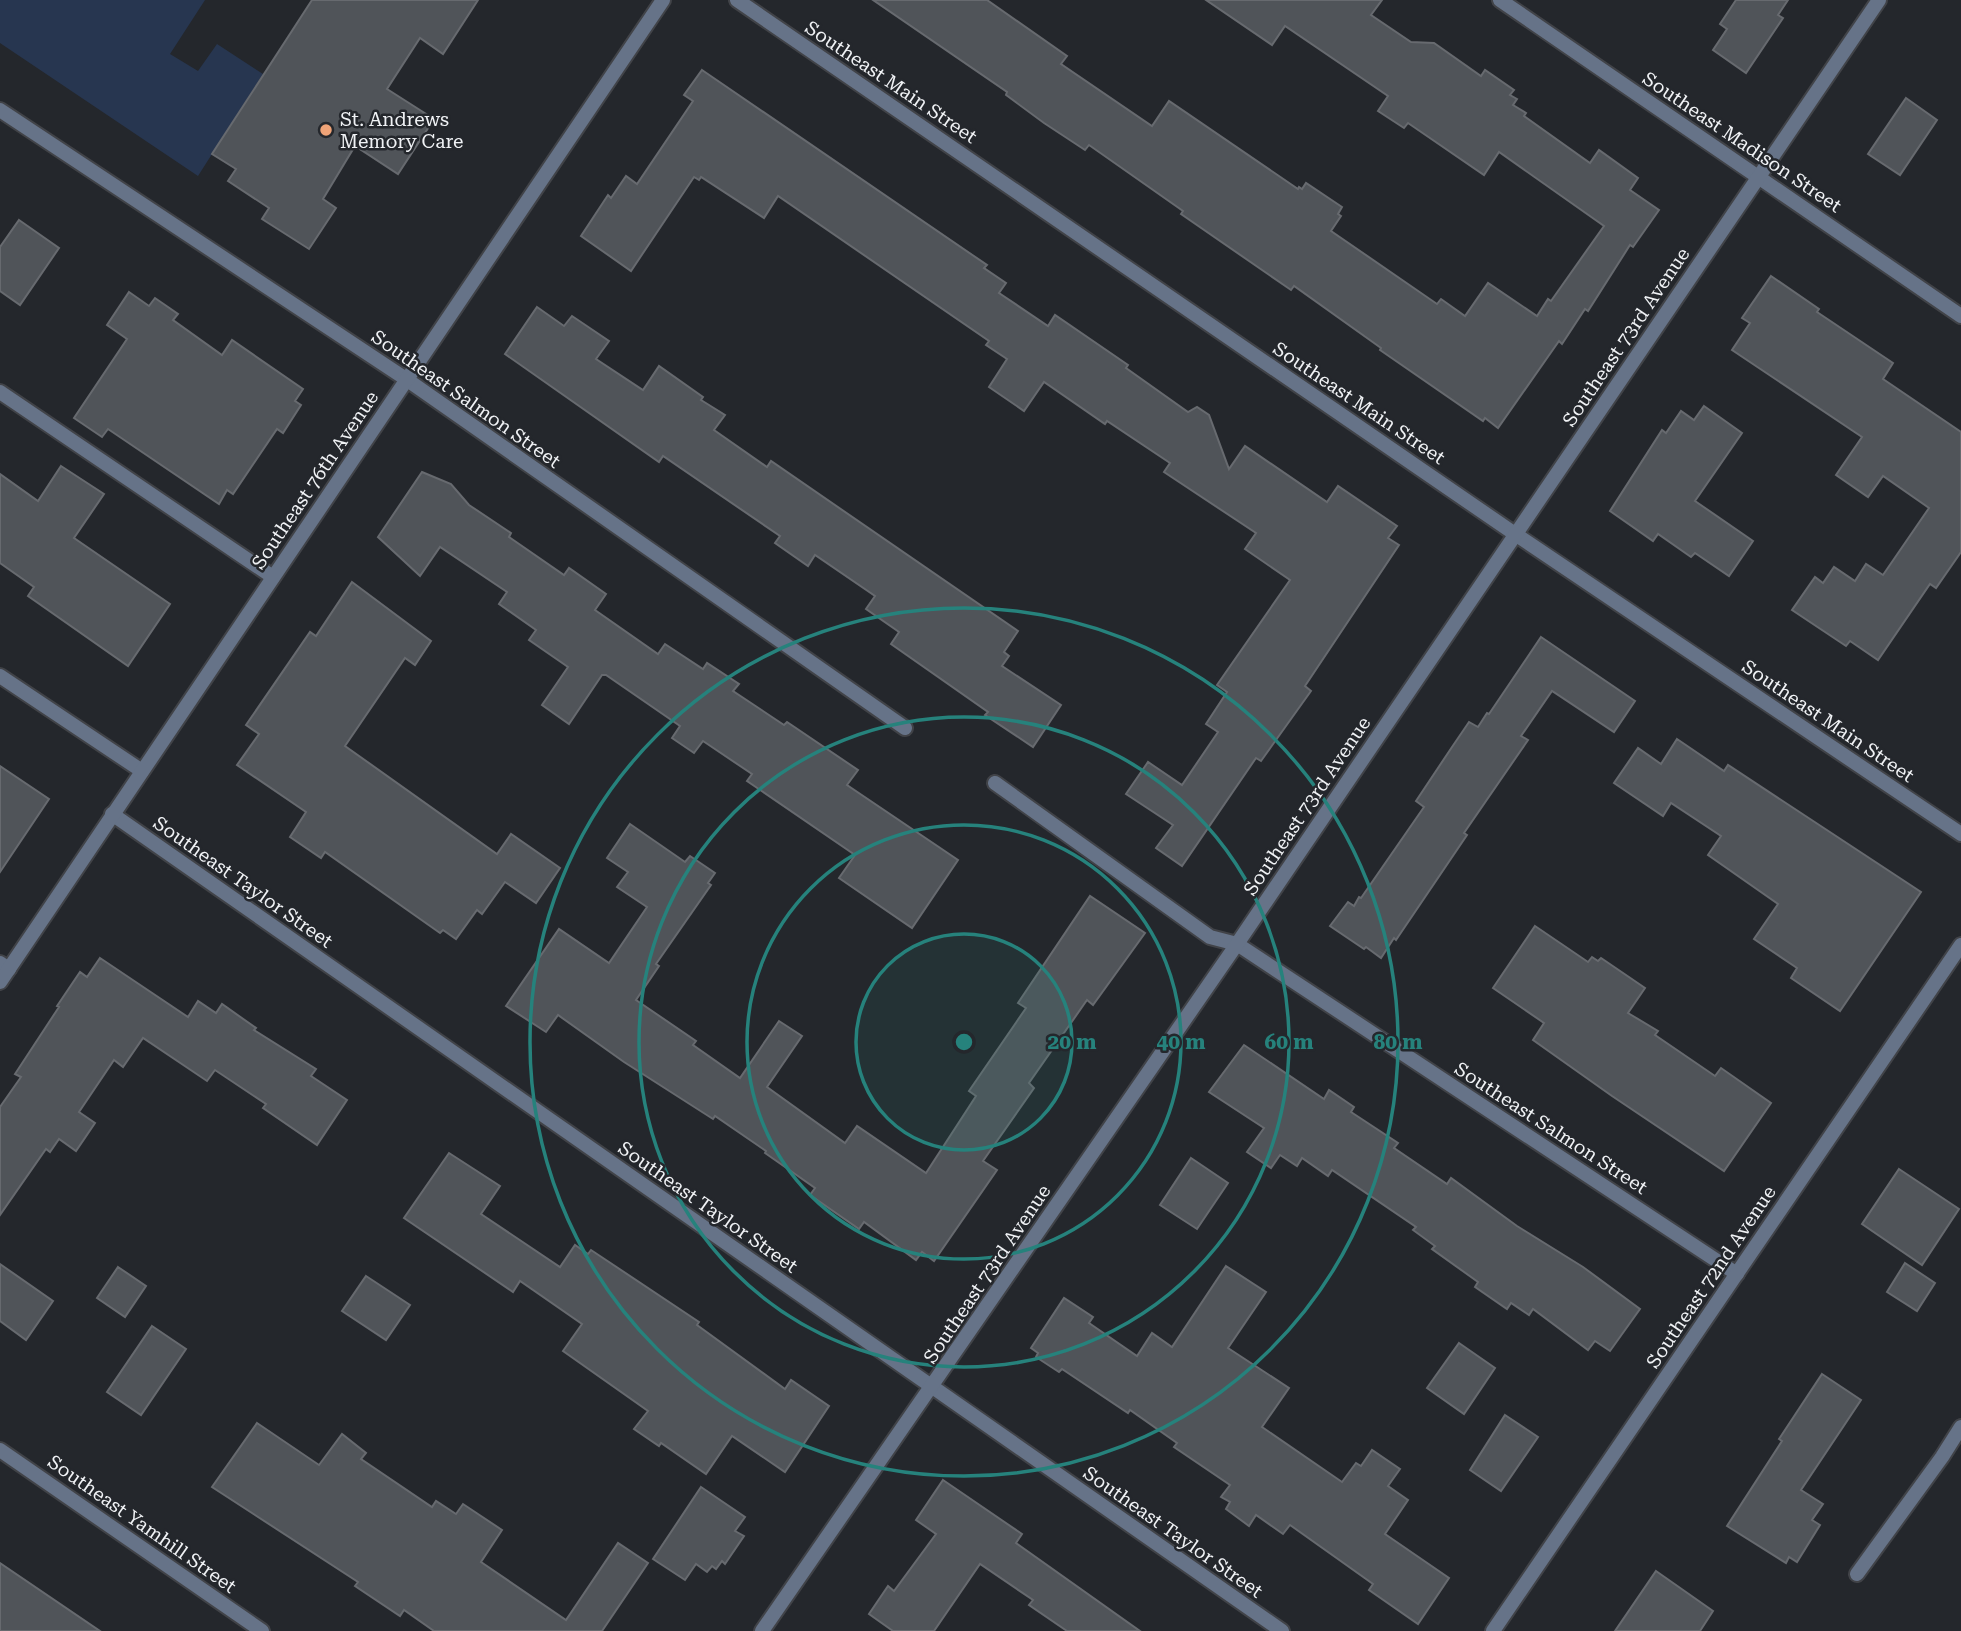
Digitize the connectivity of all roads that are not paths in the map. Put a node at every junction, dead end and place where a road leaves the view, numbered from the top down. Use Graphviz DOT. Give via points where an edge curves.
graph roads {
  1 [pos="663,0"];
  2 [pos="737,0"];
  3 [pos="1500,0"];
  4 [pos="1879,0"];
  5 [pos="0,110"];
  6 [pos="1759,177"];
  7 [pos="1961,316"];
  8 [pos="406,379"];
  9 [pos="0,392"];
  10 [pos="1515,534"];
  11 [pos="273,576"];
  12 [pos="0,676"];
  13 [pos="905,728"];
  14 [pos="142,771"];
  15 [pos="995,783"];
  16 [pos="112,814"];
  17 [pos="1961,834"];
  18 [pos="1237,944"];
  19 [pos="1961,945"];
  20 [pos="4,966"];
  21 [pos="0,982"];
  22 [pos="1737,1274"];
  23 [pos="932,1388"];
  24 [pos="1961,1427"];
  25 [pos="0,1450"];
  26 [pos="1857,1574"];
  27 [pos="262,1631"];
  28 [pos="762,1631"];
  29 [pos="1282,1631"];
  30 [pos="1493,1631"];
  1 -- 8 [label="street, Southeast 76th Avenue"];
  2 -- 10 [label="street, Southeast Main Street"];
  3 -- 6 [label="street, Southeast Madison Street"];
  4 -- 6 [label="street, Southeast 73rd Avenue"];
  5 -- 8 [label="street, Southeast Salmon Street"];
  6 -- 7 [label="street, Southeast Madison Street"];
  6 -- 10 [label="street, Southeast 73rd Avenue"];
  8 -- 11 [label="street, Southeast 76th Avenue"];
  8 -- 13 [label="street, Southeast Salmon Street"];
  9 -- 11 [label="street"];
  10 -- 17 [label="street, Southeast Main Street"];
  10 -- 18 [label="street, Southeast 73rd Avenue"];
  11 -- 14 [label="street, Southeast 76th Avenue"];
  12 -- 14 [label="street"];
  14 -- 16 [label="street, Southeast 76th Avenue"];
  15 -- 18 [label="street, Southeast Salmon Street" via="1210,937"];
  16 -- 20 [label="street, Southeast 76th Avenue"];
  16 -- 23 [label="street, Southeast Taylor Street"];
  18 -- 22 [label="street, Southeast Salmon Street"];
  18 -- 23 [label="street, Southeast 73rd Avenue"];
  19 -- 22 [label="street, Southeast 72nd Avenue"];
  20 -- 21 [label="street, Southeast 76th Avenue"];
  22 -- 30 [label="street, Southeast 72nd Avenue"];
  23 -- 28 [label="street, Southeast 73rd Avenue"];
  23 -- 29 [label="street, Southeast Taylor Street"];
  24 -- 26 [label="street"];
  25 -- 27 [label="street, Southeast Yamhill Street"];
}
